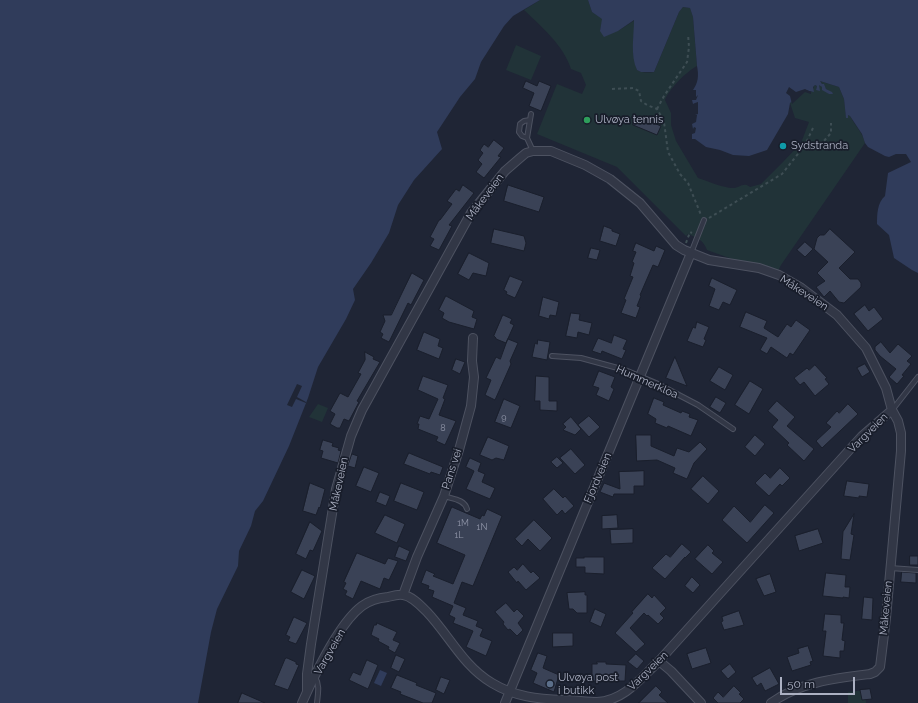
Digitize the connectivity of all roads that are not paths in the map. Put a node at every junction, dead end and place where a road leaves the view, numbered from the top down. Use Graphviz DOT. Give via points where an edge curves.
graph roads {
  1 [pos="531,114"];
  2 [pos="530,120"];
  3 [pos="527,138"];
  4 [pos="533,151"];
  5 [pos="704,220"];
  6 [pos="691,253"];
  7 [pos="473,338"];
  8 [pos="552,356"];
  9 [pos="640,377"];
  10 [pos="918,377"];
  11 [pos="892,410"];
  12 [pos="733,429"];
  13 [pos="444,496"];
  14 [pos="467,509"];
  15 [pos="890,568"];
  16 [pos="918,570"];
  17 [pos="403,595"];
  18 [pos="659,661"];
  19 [pos="315,677"];
  20 [pos="307,692"];
  21 [pos="509,693"];
  22 [pos="587,702"];
  23 [pos="302,703"];
  24 [pos="316,703"];
  25 [pos="505,703"];
  26 [pos="701,703"];
  27 [pos="771,703"];
  1 -- 2 [label="lane"];
  2 -- 3 [label="lane"];
  2 -- 3 [label="lane" via="520,124 519,132"];
  3 -- 4 [label="lane"];
  4 -- 6 [label="street, Måkeveien" via="551,151 610,179 640,203 676,245"];
  4 -- 20 [label="street, Måkeveien" via="526,153 505,171 471,213 362,410 351,436 336,489 311,644"];
  5 -- 6 [label="lane"];
  6 -- 9 [label="street, Fjordveien"];
  6 -- 11 [label="street, Måkeveien" via="709,260 759,268 779,275 816,298 837,315 866,348 886,388"];
  7 -- 13 [label="street, Pans vei" via="474,377 471,406"];
  8 -- 9 [label="lane, Hummerkloa" via="581,358 625,370"];
  9 -- 12 [label="lane, Hummerkloa" via="698,405"];
  9 -- 21 [label="street, Fjordveien"];
  10 -- 11 [label="lane"];
  11 -- 15 [label="street, Måkeveien" via="901,432 901,451"];
  11 -- 18 [label="street, Vargveien" via="862,436"];
  13 -- 14 [label="lane" via="463,502"];
  13 -- 17 [label="street, Pans vei"];
  15 -- 16 [label="lane"];
  15 -- 27 [label="street, Måkeveien" via="880,667 870,674 835,678 809,685 785,694"];
  17 -- 19 [label="street, Vargveien" via="380,598 361,607 338,636"];
  17 -- 21 [label="street, Vargveien" via="427,611 473,668 490,683"];
  18 -- 22 [label="street, Vargveien" via="631,689 621,695 611,700"];
  18 -- 26 [label="street"];
  19 -- 20 [label="street, Vargveien"];
  19 -- 24 [label="lane" via="319,689"];
  20 -- 23 [label="street, Vargveien"];
  21 -- 22 [label="street, Vargveien"];
  21 -- 25 [label="street, Fjordveien"];
}
